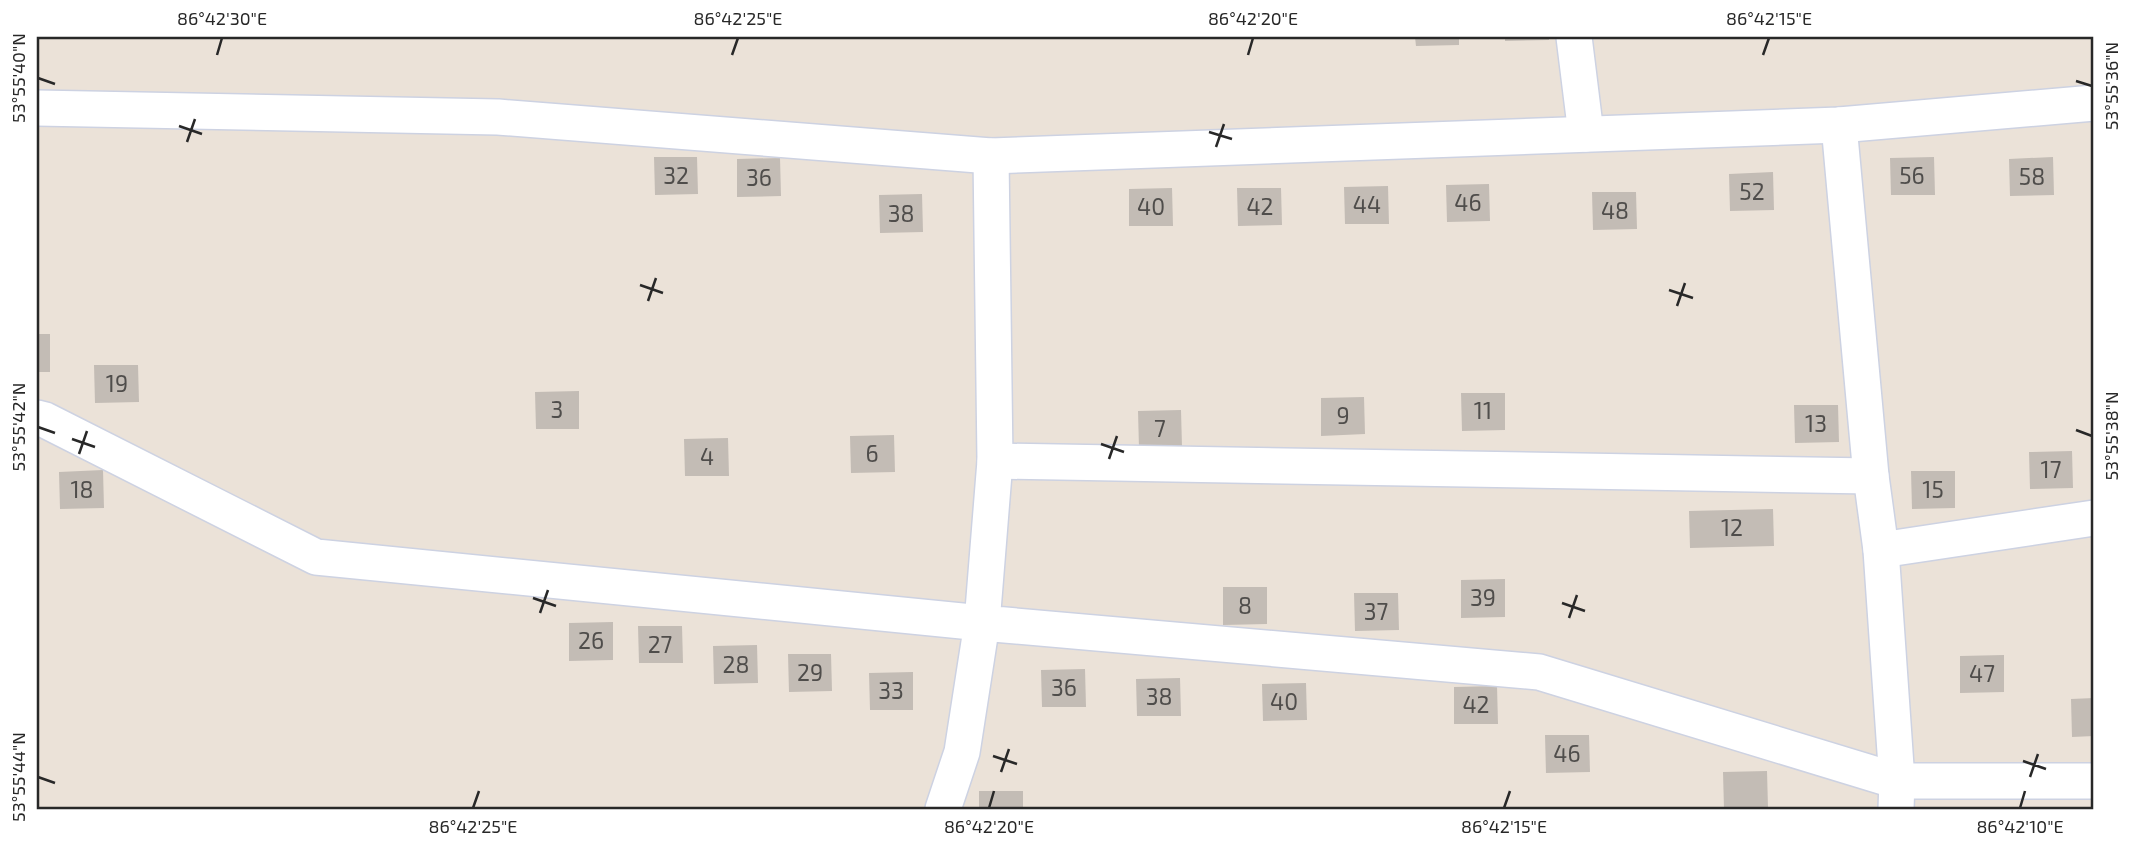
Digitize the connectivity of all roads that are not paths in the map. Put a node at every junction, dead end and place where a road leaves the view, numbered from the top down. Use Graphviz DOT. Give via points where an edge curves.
graph roads {
  1 [pos="1574,37"];
  2 [pos="2094,103"];
  3 [pos="37,108"];
  4 [pos="1839,125"];
  5 [pos="1586,134"];
  6 [pos="991,156"];
  7 [pos="37,418"];
  8 [pos="995,461"];
  9 [pos="1871,476"];
  10 [pos="2094,518"];
  11 [pos="1881,550"];
  12 [pos="982,623"];
  13 [pos="2094,781"];
  14 [pos="1897,795"];
  15 [pos="943,809"];
  1 -- 5 [label="street"];
  2 -- 4 [label="street"];
  3 -- 6 [label="street" via="498,117"];
  4 -- 5 [label="street"];
  4 -- 9 [label="street"];
  5 -- 6 [label="street"];
  6 -- 8 [label="street"];
  7 -- 12 [label="street" via="316,558"];
  8 -- 9 [label="street"];
  8 -- 12 [label="street"];
  9 -- 11 [label="street"];
  10 -- 11 [label="street"];
  11 -- 14 [label="street"];
  12 -- 14 [label="street" via="1539,672"];
  12 -- 15 [label="street" via="962,752"];
  13 -- 14 [label="street"];
}
